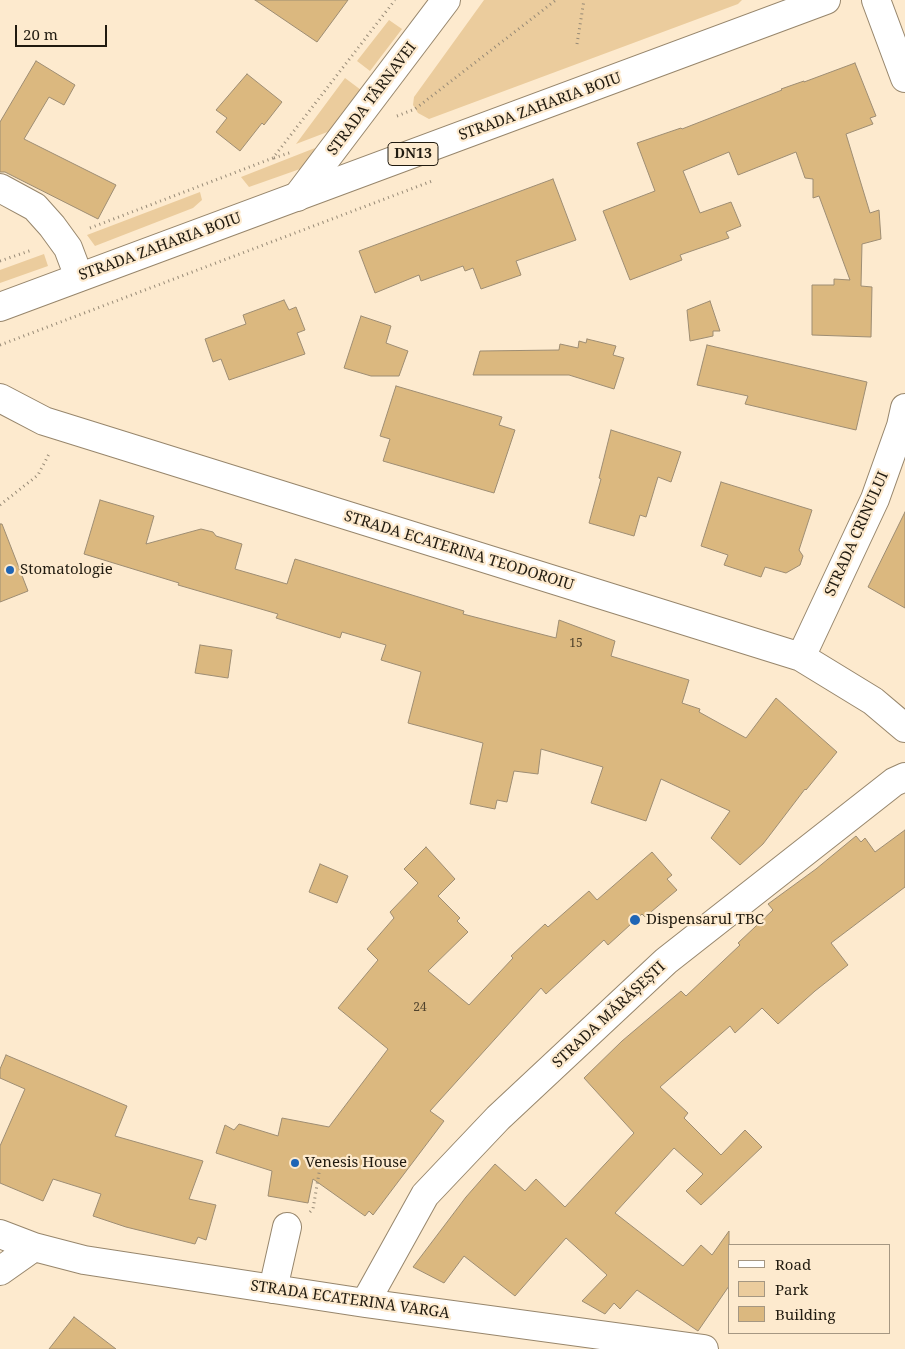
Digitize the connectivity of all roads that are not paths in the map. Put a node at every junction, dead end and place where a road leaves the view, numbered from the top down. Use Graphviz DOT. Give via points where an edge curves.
graph roads {
  1 [pos="446,0"];
  2 [pos="826,0"];
  3 [pos="876,0"];
  4 [pos="785,7"];
  5 [pos="905,78"];
  6 [pos="0,188"];
  7 [pos="297,197"];
  8 [pos="79,277"];
  9 [pos="0,307"];
  10 [pos="0,398"];
  11 [pos="905,408"];
  12 [pos="801,657"];
  13 [pos="905,728"];
  14 [pos="905,777"];
  15 [pos="287,1227"];
  16 [pos="0,1234"];
  17 [pos="34,1247"];
  18 [pos="0,1271"];
  19 [pos="273,1289"];
  20 [pos="365,1303"];
  21 [pos="704,1349"];
  1 -- 7 [label="main road, STRADA TÂRNAVEI"];
  2 -- 4 [label="main road, STRADA ZAHARIA BOIU / DN13"];
  3 -- 5 [label="main road"];
  4 -- 7 [label="main road, STRADA ZAHARIA BOIU / DN13"];
  6 -- 8 [label="main road" via="35,207 52,226 68,248"];
  7 -- 8 [label="main road, STRADA ZAHARIA BOIU / DN13"];
  8 -- 9 [label="main road, STRADA ZAHARIA BOIU / DN13"];
  10 -- 12 [label="main road, STRADA ECATERINA TEODOROIU" via="44,421"];
  11 -- 12 [label="main road, STRADA CRINULUI" via="875,499"];
  12 -- 13 [label="main road, STRADA ECATERINA TEODOROIU" via="873,700"];
  14 -- 20 [label="main road, STRADA MĂRĂȘEȘTI" via="894,782 666,961 498,1118 425,1195"];
  15 -- 19 [label="main road"];
  16 -- 17 [label="main road, STRADA ECATERINA VARGA"];
  17 -- 18 [label="main road"];
  17 -- 19 [label="main road, STRADA ECATERINA VARGA" via="84,1260"];
  19 -- 20 [label="main road, STRADA ECATERINA VARGA"];
  20 -- 21 [label="main road, STRADA ECATERINA VARGA"];
}
